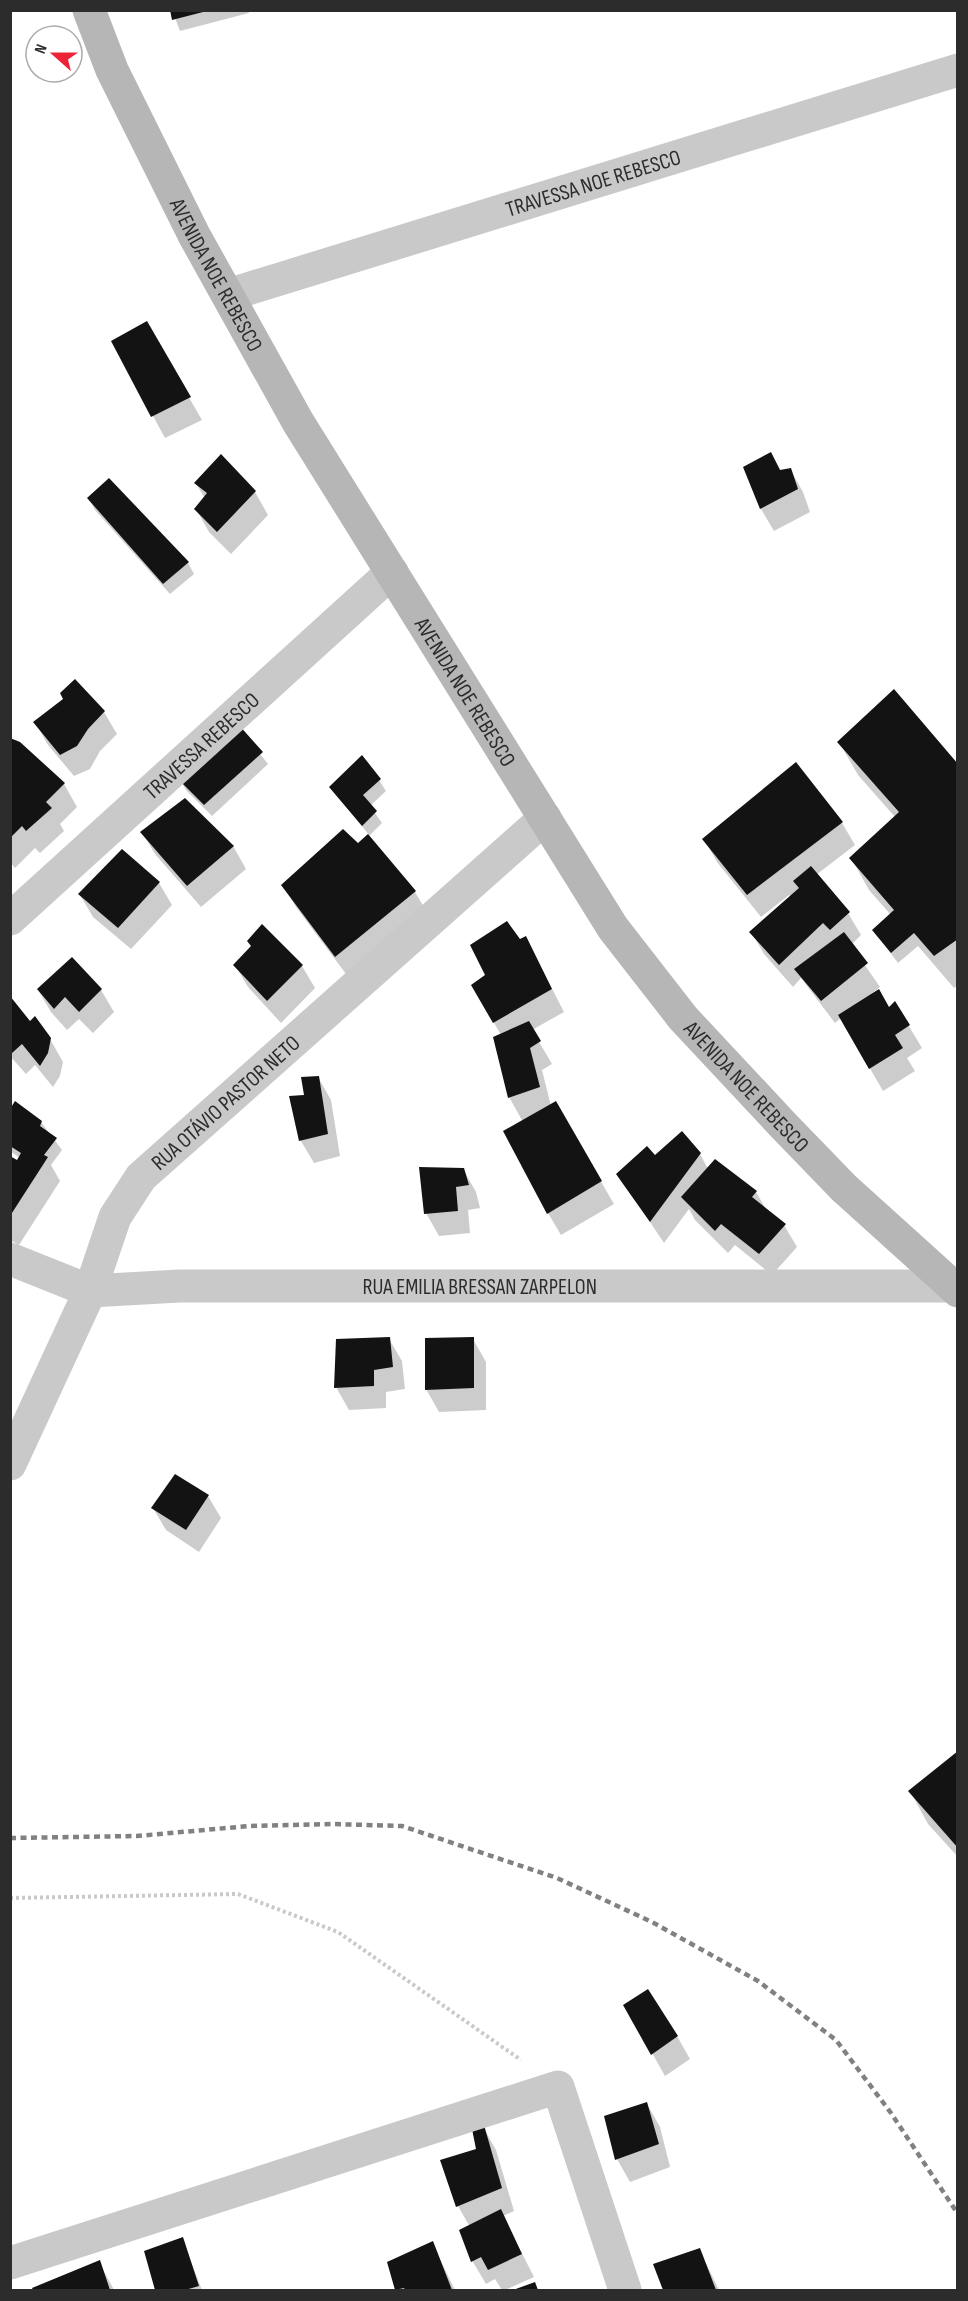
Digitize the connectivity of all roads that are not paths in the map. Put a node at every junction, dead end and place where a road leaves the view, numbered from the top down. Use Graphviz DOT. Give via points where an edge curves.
graph roads {
  1 [pos="88,10"];
  2 [pos="957,70"];
  3 [pos="228,295"];
  4 [pos="392,572"];
  5 [pos="545,818"];
  6 [pos="10,919"];
  7 [pos="10,1259"];
  8 [pos="955,1288"];
  9 [pos="90,1291"];
  10 [pos="10,1464"];
  11 [pos="10,2263"];
  12 [pos="10,2275"];
  13 [pos="15,2290"];
  14 [pos="626,2290"];
  1 -- 3 [label="main road, AVENIDA NOE REBESCO" via="112,70"];
  2 -- 3 [label="street, TRAVESSA NOE REBESCO"];
  3 -- 4 [label="main road, AVENIDA NOE REBESCO" via="298,422"];
  4 -- 5 [label="main road, AVENIDA NOE REBESCO"];
  4 -- 6 [label="street, TRAVESSA REBESCO"];
  5 -- 8 [label="main road, AVENIDA NOE REBESCO" via="613,928 683,1018 844,1188"];
  5 -- 9 [label="street, RUA OTÁVIO PASTOR NETO" via="141,1177 115,1217"];
  7 -- 9 [label="street, RUA EMILIA BRESSAN ZARPELON"];
  8 -- 9 [label="street, RUA EMILIA BRESSAN ZARPELON" via="179,1286"];
  9 -- 10 [label="street, RUA OTÁVIO PASTOR NETO"];
  11 -- 14 [label="street" via="558,2087"];
  12 -- 13 [label="street"];
}
